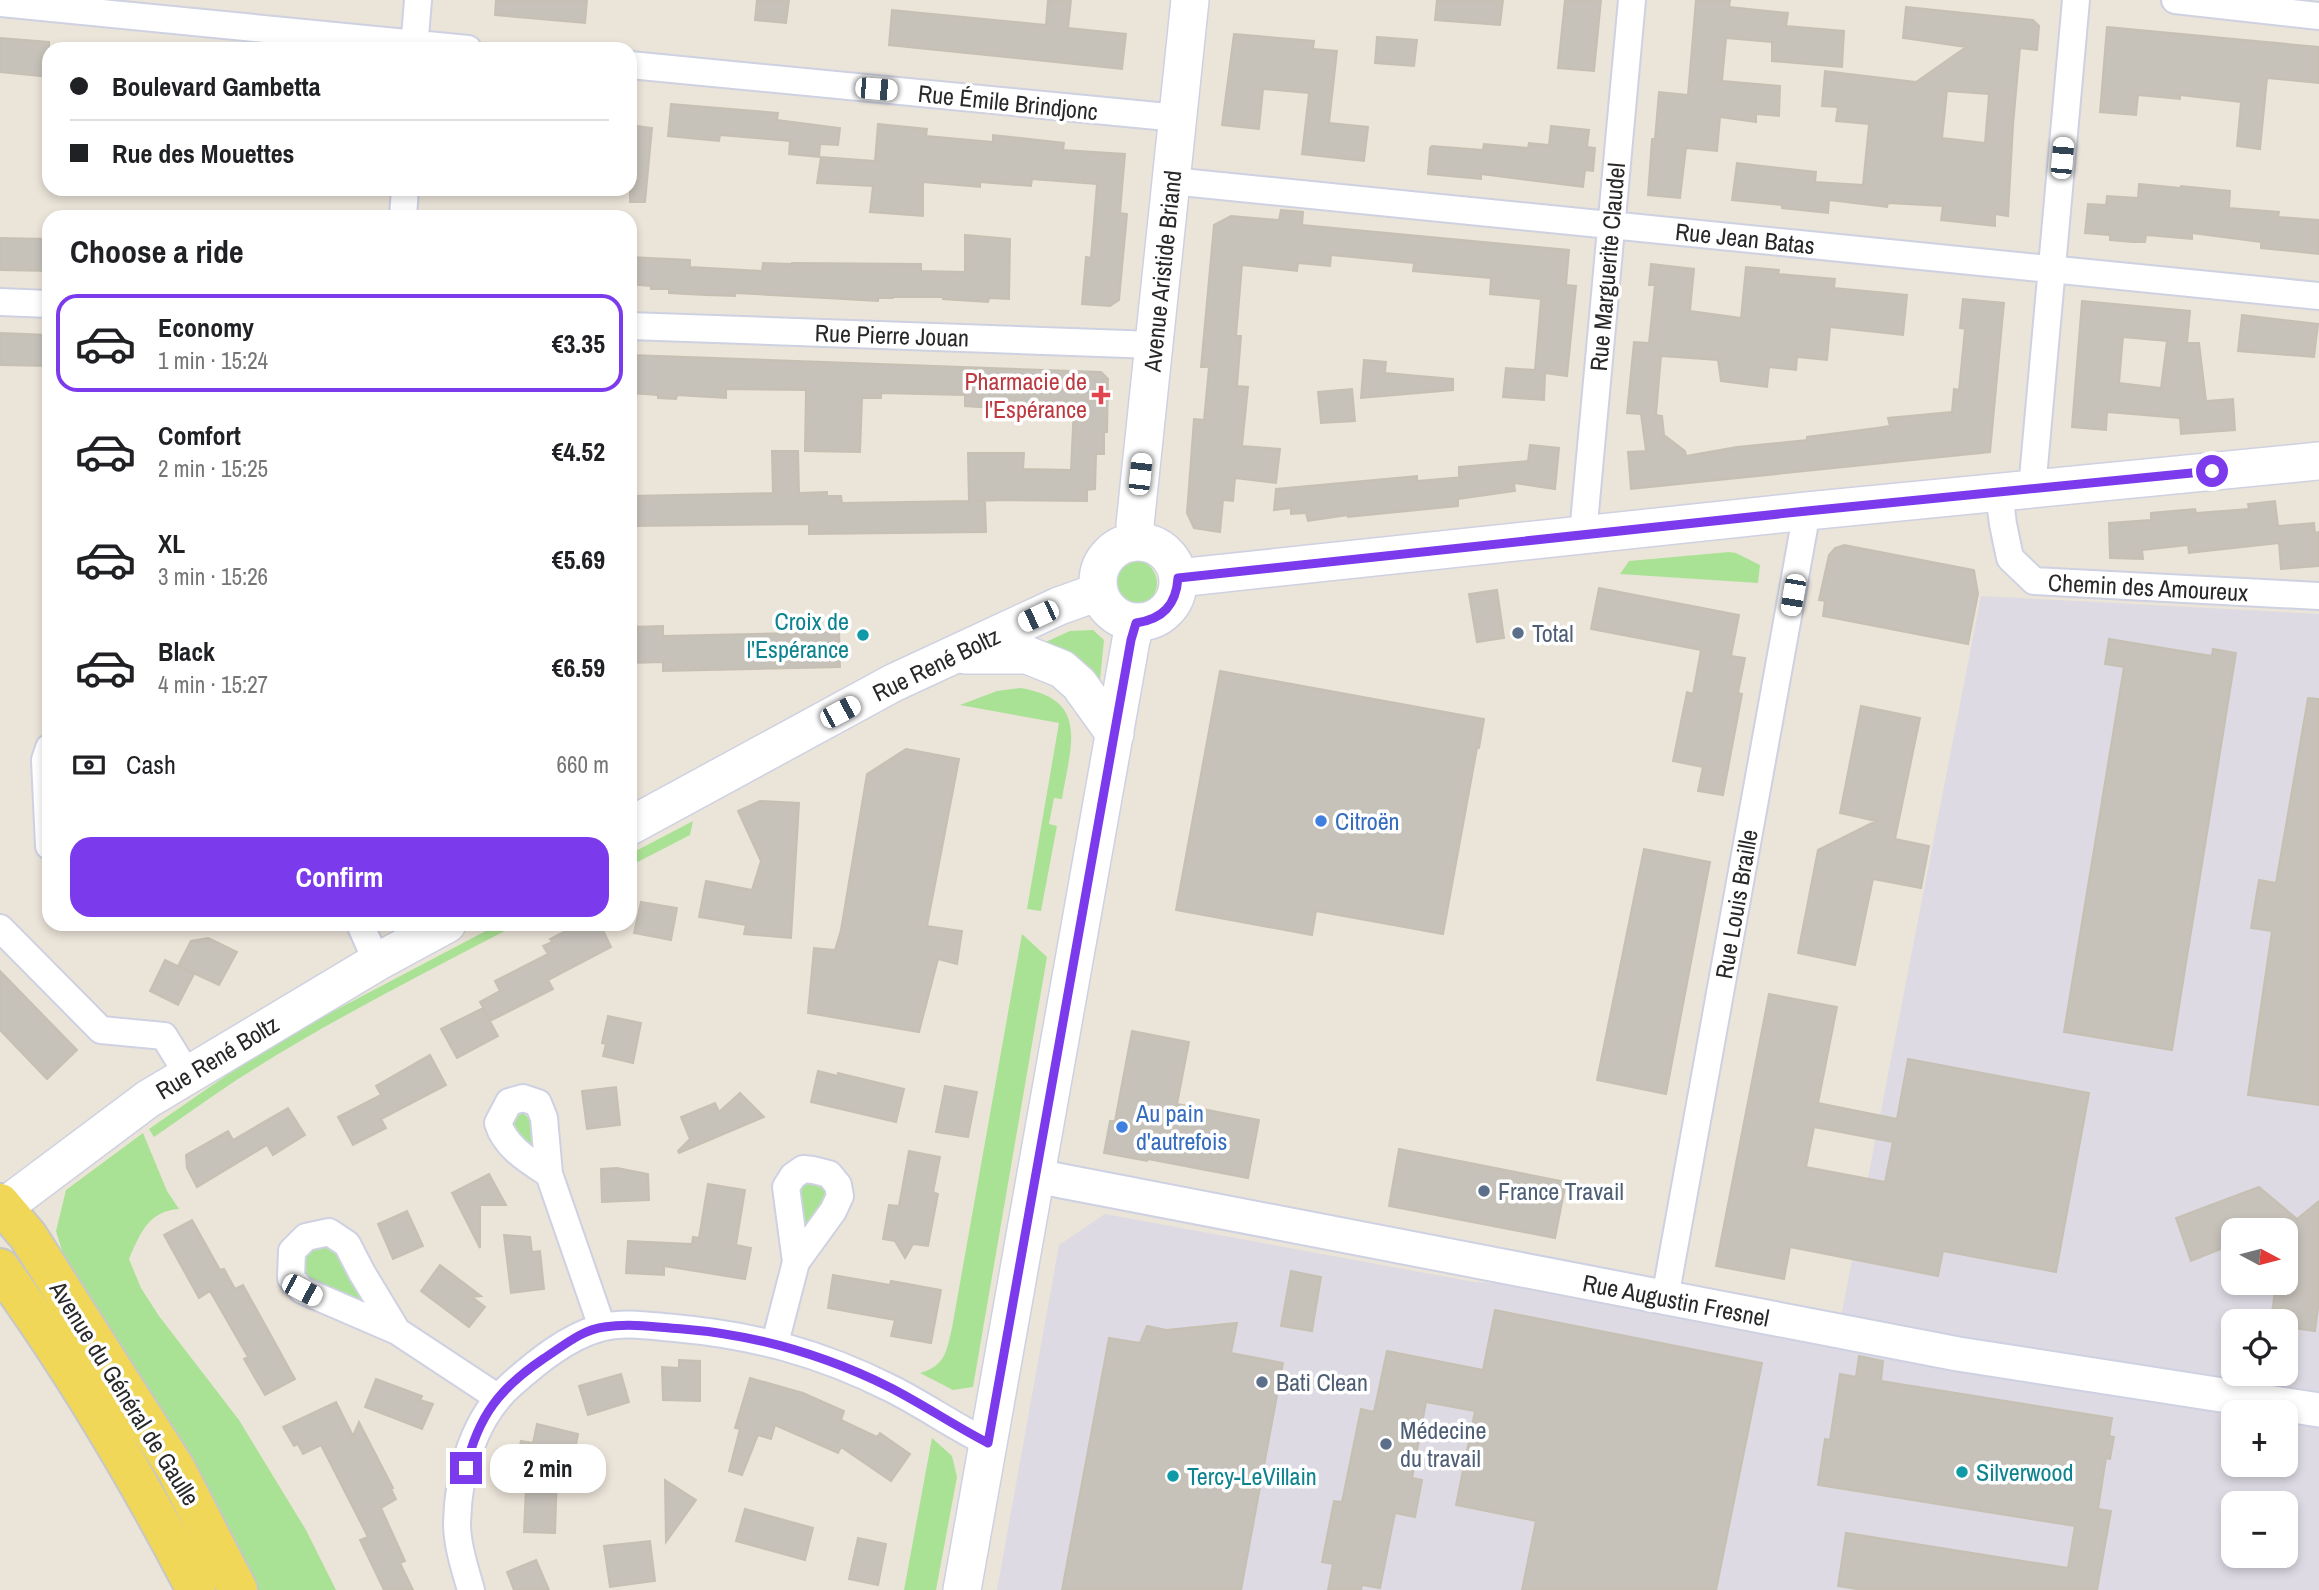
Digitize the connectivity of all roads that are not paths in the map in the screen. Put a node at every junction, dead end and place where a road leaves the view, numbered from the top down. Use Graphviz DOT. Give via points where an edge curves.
graph roads {
  1 [pos="418,0"];
  2 [pos="1190,0"];
  3 [pos="1633,0"];
  4 [pos="2076,0"];
  5 [pos="2175,0"];
  6 [pos="0,4"];
  7 [pos="2319,16"];
  8 [pos="367,42"];
  9 [pos="415,42"];
  10 [pos="637,66"];
  11 [pos="1178,118"];
  12 [pos="1171,181"];
  13 [pos="1611,225"];
  14 [pos="2052,268"];
  15 [pos="2319,296"];
  16 [pos="0,302"];
  17 [pos="42,304"];
  18 [pos="637,326"];
  19 [pos="1154,345"];
  20 [pos="2319,461"];
  21 [pos="2016,491"];
  22 [pos="1807,511"];
  23 [pos="1583,534"];
  24 [pos="1138,542"];
  25 [pos="1178,578"];
  26 [pos="1098,592"];
  27 [pos="2319,596"];
  28 [pos="1136,623"];
  29 [pos="954,655"];
  30 [pos="1115,734"];
  31 [pos="637,821"];
  32 [pos="0,928"];
  33 [pos="363,931"];
  34 [pos="434,931"];
  35 [pos="377,962"];
  36 [pos="188,1075"];
  37 [pos="550,1174"];
  38 [pos="1036,1175"];
  39 [pos="1,1207"];
  40 [pos="796,1262"];
  41 [pos="0,1268"];
  42 [pos="1665,1298"];
  43 [pos="602,1327"];
  44 [pos="397,1331"];
  45 [pos="775,1343"];
  46 [pos="497,1397"];
  47 [pos="2319,1410"];
  48 [pos="988,1443"];
  49 [pos="196,1590"];
  50 [pos="238,1590"];
  51 [pos="471,1590"];
  52 [pos="962,1590"];
  1 -- 9 [label="street"];
  2 -- 11 [label="main road, Avenue Aristide Briand"];
  3 -- 13 [label="street, Rue Marguerite Claudel"];
  4 -- 14 [label="street, Chemin des Amoureux"];
  5 -- 7 [label="street"];
  6 -- 8 [label="street"];
  10 -- 11 [label="street, Rue Émile Brindjonc"];
  11 -- 12 [label="main road, Avenue Aristide Briand"];
  12 -- 13 [label="street, Rue Jean Batas"];
  12 -- 19 [label="main road, Avenue Aristide Briand"];
  13 -- 14 [label="street, Rue Jean Batas"];
  13 -- 23 [label="street, Rue Marguerite Claudel"];
  14 -- 15 [label="street, Rue Jean Batas"];
  14 -- 21 [label="street, Chemin des Amoureux"];
  16 -- 17 [label="street"];
  18 -- 19 [label="street, Rue Pierre Jouan"];
  19 -- 24 [label="main road, Avenue Aristide Briand" via="1135,525"];
  20 -- 21 [label="main road"];
  21 -- 22 [label="main road"];
  21 -- 27 [label="street, Chemin des Amoureux" via="2010,558 2034,580"];
  22 -- 23 [label="main road"];
  22 -- 42 [label="street, Rue Louis Braille"];
  23 -- 25 [label="main road"];
  24 -- 25 [label="main road" via="1160,549 1175,566"];
  24 -- 26 [label="main road" via="1126,543 1106,557 1097,580"];
  25 -- 28 [label="main road" via="1172,604 1162,615"];
  26 -- 28 [label="main road" via="1112,614"];
  26 -- 29 [label="main road, Rue René Boltz"];
  28 -- 30 [label="main road"];
  29 -- 30 [label="main road" via="1027,655 1062,669 1079,684"];
  29 -- 31 [label="main road, Rue René Boltz" via="893,683"];
  30 -- 38 [label="main road"];
  32 -- 36 [label="street" via="102,1030 164,1036"];
  33 -- 35 [label="street"];
  34 -- 35 [label="main road, Rue René Boltz"];
  35 -- 36 [label="main road, Rue René Boltz"];
  36 -- 39 [label="main road, Rue René Boltz"];
  37 -- 43 [label="street"];
  38 -- 42 [label="street, Rue Augustin Fresnel"];
  38 -- 48 [label="main road"];
  39 -- 50 [label="main road, Avenue du Général de Gaulle" via="28,1236 176,1469"];
  40 -- 45 [label="street"];
  41 -- 49 [label="main road, Avenue du Général de Gaulle" via="101,1418"];
  42 -- 47 [label="street, Rue Augustin Fresnel" via="1958,1354"];
  43 -- 45 [label="street" via="639,1325 720,1332"];
  43 -- 46 [label="street" via="576,1337"];
  44 -- 46 [label="street"];
  45 -- 48 [label="street" via="853,1370"];
  46 -- 51 [label="street" via="480,1424 461,1486 457,1524"];
  48 -- 52 [label="main road"];
}
